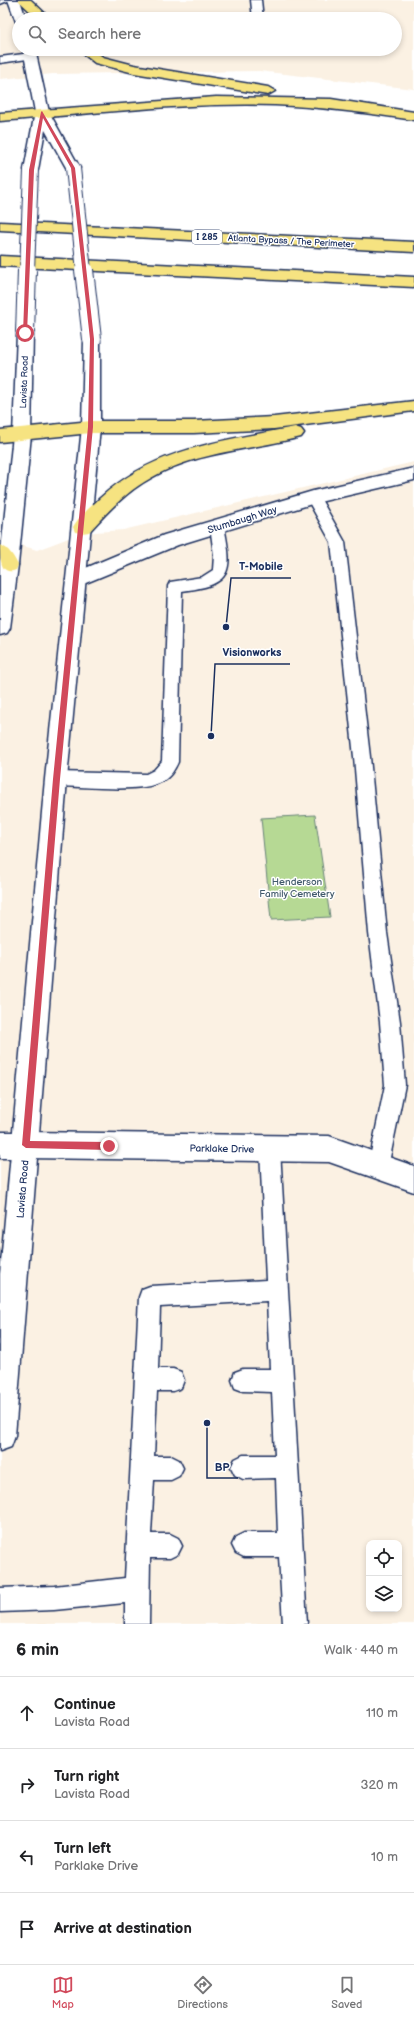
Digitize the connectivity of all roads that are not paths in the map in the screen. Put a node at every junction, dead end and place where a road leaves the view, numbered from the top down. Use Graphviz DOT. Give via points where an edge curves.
graph roads {
  1 [pos="4,0"];
  2 [pos="14,0"];
  3 [pos="24,0"];
  4 [pos="256,0"];
  5 [pos="0,1"];
  6 [pos="18,12"];
  7 [pos="37,12"];
  8 [pos="257,12"];
  9 [pos="17,56"];
  10 [pos="31,56"];
  11 [pos="93,56"];
  12 [pos="0,60"];
  13 [pos="345,105"];
  14 [pos="42,112"];
  15 [pos="414,116"];
  16 [pos="0,117"];
  17 [pos="0,226"];
  18 [pos="414,247"];
  19 [pos="0,262"];
  20 [pos="414,282"];
  21 [pos="414,407"];
  22 [pos="91,427"];
  23 [pos="22,435"];
  24 [pos="0,436"];
  25 [pos="414,474"];
  26 [pos="312,497"];
  27 [pos="82,526"];
  28 [pos="217,526"];
  29 [pos="4,558"];
  30 [pos="76,580"];
  31 [pos="0,628"];
  32 [pos="56,779"];
  33 [pos="13,1145"];
  34 [pos="270,1149"];
  35 [pos="378,1167"];
  36 [pos="414,1179"];
  37 [pos="277,1290"];
  38 [pos="146,1380"];
  39 [pos="173,1380"];
  40 [pos="243,1380"];
  41 [pos="282,1381"];
  42 [pos="0,1436"];
  43 [pos="243,1466"];
  44 [pos="287,1466"];
  45 [pos="143,1468"];
  46 [pos="171,1468"];
  47 [pos="244,1545"];
  48 [pos="291,1545"];
  49 [pos="140,1546"];
  50 [pos="170,1546"];
  51 [pos="137,1589"];
  52 [pos="0,1600"];
  53 [pos="137,1624"];
  54 [pos="295,1624"];
  1 -- 5 [label="lane"];
  2 -- 6 [label="main road"];
  3 -- 7 [label="highway"];
  4 -- 8 [label="lane"];
  9 -- 12 [label="lane"];
  10 -- 14 [label="main road, Lavista Road"];
  11 -- 13 [label="highway" via="99,60 134,69"];
  13 -- 14 [label="highway" via="216,101"];
  13 -- 15 [label="highway"];
  14 -- 16 [label="highway"];
  14 -- 22 [label="main road, Lavista Road, bridge" via="73,168 92,339"];
  14 -- 23 [label="main road, Lavista Road, bridge" via="32,170"];
  17 -- 18 [label="highway, Atlanta Bypass / The Perimeter / I 285"];
  19 -- 20 [label="highway"];
  21 -- 22 [label="highway" via="274,423 194,427"];
  21 -- 27 [label="highway" via="193,455 168,463 145,473 122,489"];
  22 -- 23 [label="highway"];
  22 -- 27 [label="main road, Lavista Road"];
  23 -- 24 [label="highway"];
  23 -- 29 [label="main road, Lavista Road"];
  25 -- 26 [label="main road, Stumbaugh Way"];
  26 -- 28 [label="main road, Stumbaugh Way"];
  26 -- 35 [label="lane" via="338,542 378,933 390,1022 395,1085"];
  27 -- 30 [label="main road, Lavista Road"];
  28 -- 30 [label="main road, Stumbaugh Way" via="171,540"];
  28 -- 32 [label="lane" via="223,560 220,571 214,579 204,583 175,586 170,762 165,772 158,778 146,781"];
  29 -- 31 [label="main road, Lavista Road"];
  30 -- 32 [label="main road, Lavista Road"];
  32 -- 33 [label="main road, Lavista Road"];
  33 -- 34 [label="main road, Parklake Drive"];
  33 -- 42 [label="main road, Lavista Road"];
  34 -- 35 [label="main road, Parklake Drive" via="329,1150"];
  34 -- 37 [label="lane"];
  35 -- 36 [label="main road, Parklake Drive"];
  37 -- 38 [label="lane" via="150,1297"];
  37 -- 41 [label="lane"];
  38 -- 39 [label="lane"];
  38 -- 45 [label="lane"];
  40 -- 41 [label="lane"];
  41 -- 44 [label="lane"];
  43 -- 44 [label="lane"];
  44 -- 48 [label="lane"];
  45 -- 46 [label="lane"];
  45 -- 49 [label="lane"];
  47 -- 48 [label="lane"];
  48 -- 54 [label="lane"];
  49 -- 50 [label="lane"];
  49 -- 51 [label="lane"];
  51 -- 52 [label="lane" via="54,1598"];
  51 -- 53 [label="lane"];
}
